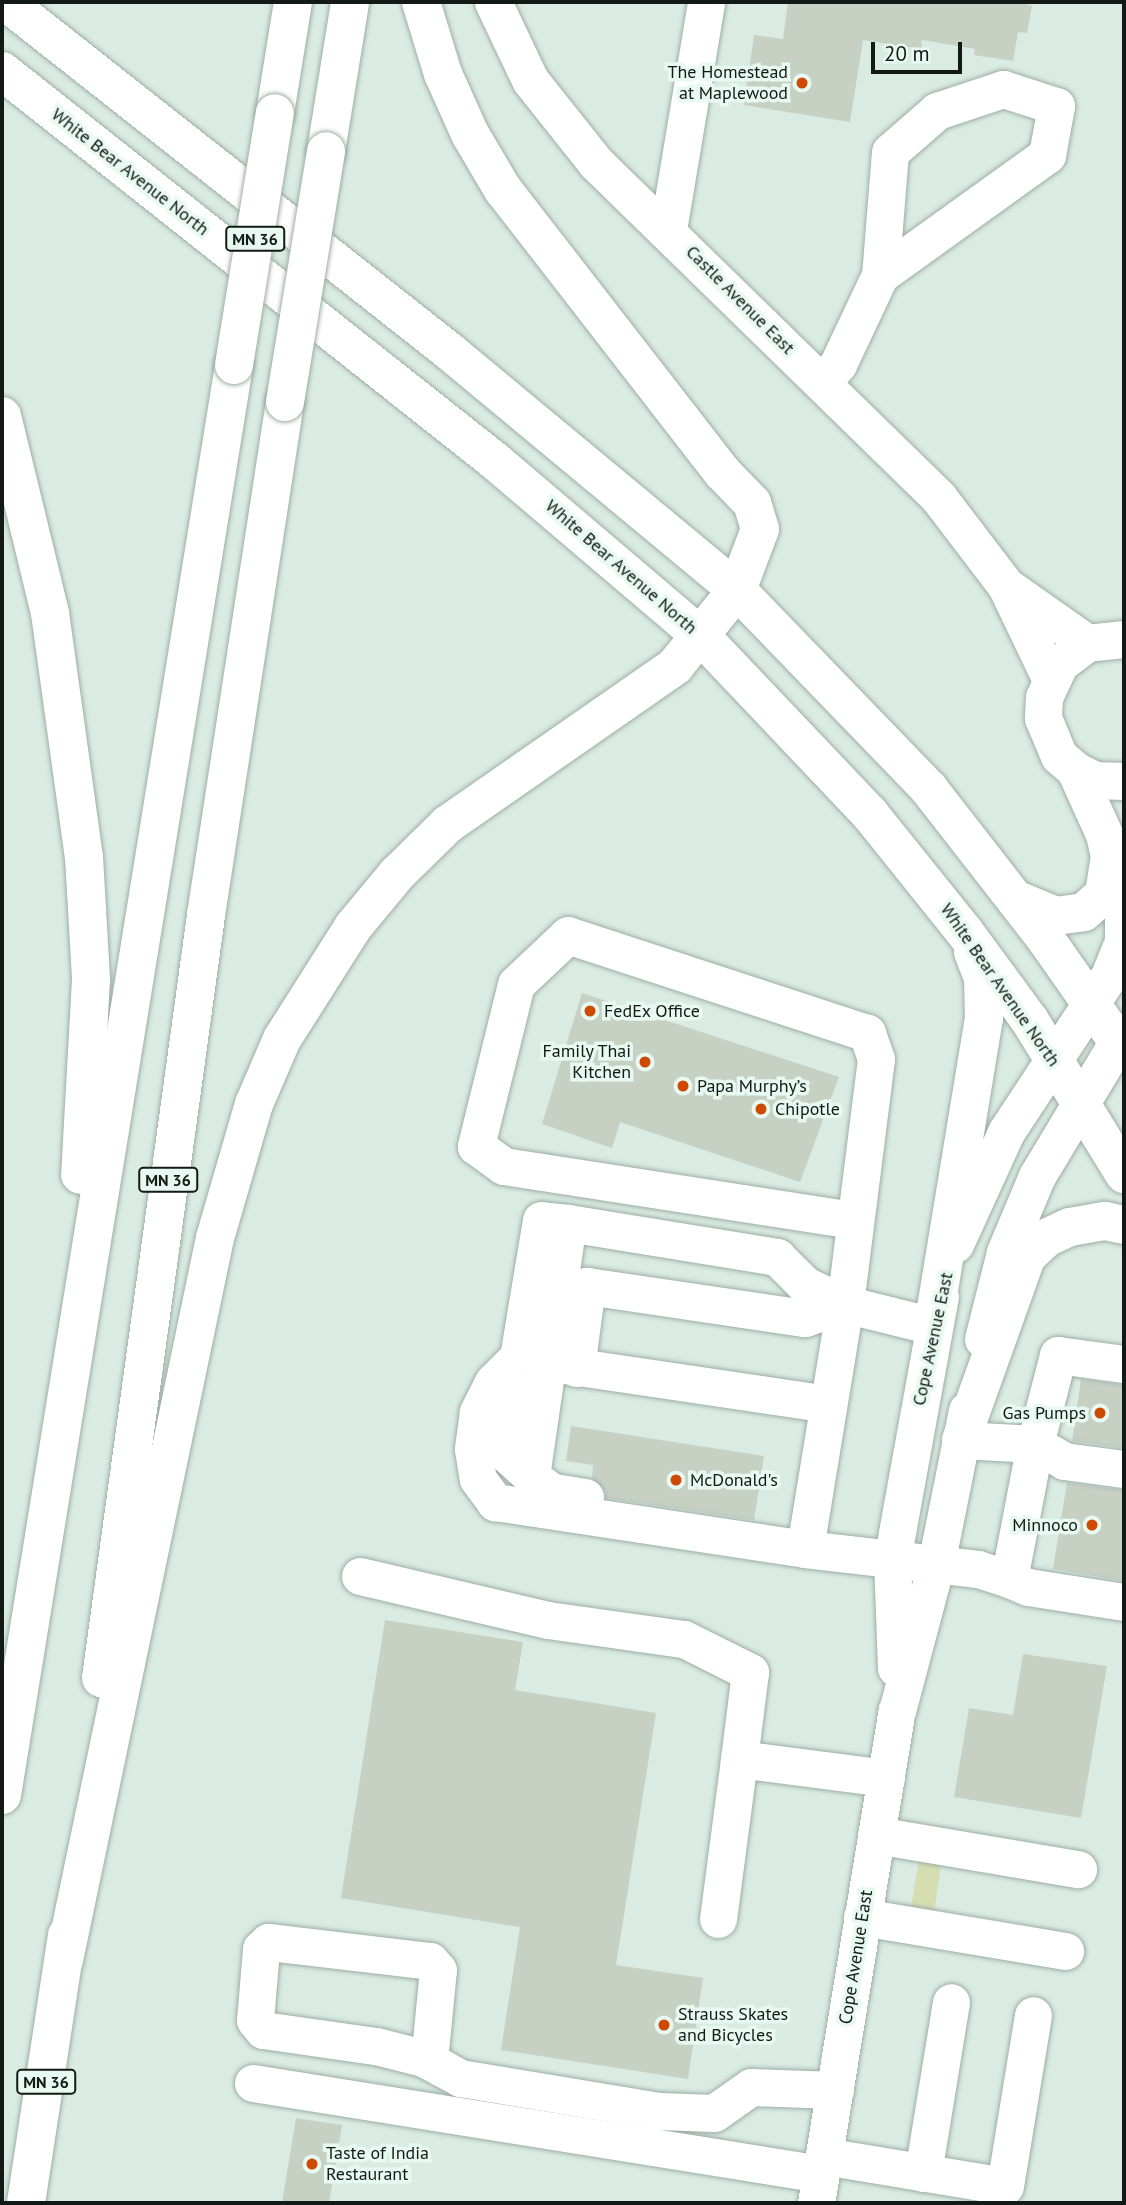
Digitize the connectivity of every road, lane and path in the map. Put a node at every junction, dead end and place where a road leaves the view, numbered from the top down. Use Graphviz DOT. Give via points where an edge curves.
graph roads {
  1 [pos="6,2"];
  2 [pos="293,2"];
  3 [pos="350,2"];
  4 [pos="421,2"];
  5 [pos="494,2"];
  6 [pos="706,2"];
  7 [pos="2,71"];
  8 [pos="668,230"];
  9 [pos="880,275"];
  10 [pos="822,382"];
  11 [pos="2,416"];
  12 [pos="1006,586"];
  13 [pos="737,590"];
  14 [pos="702,637"];
  15 [pos="1124,639"];
  16 [pos="1087,643"];
  17 [pos="1050,678"];
  18 [pos="1075,770"];
  19 [pos="1124,781"];
  20 [pos="1110,856"];
  21 [pos="1015,899"];
  22 [pos="964,930"];
  23 [pos="1091,1002"];
  24 [pos="1122,1041"];
  25 [pos="1055,1060"];
  26 [pos="1079,1102"];
  27 [pos="1124,1174"];
  28 [pos="854,1220"];
  29 [pos="1124,1225"];
  30 [pos="559,1282"];
  31 [pos="845,1304"];
  32 [pos="933,1326"];
  33 [pos="1124,1364"];
  34 [pos="545,1368"];
  35 [pos="827,1404"];
  36 [pos="961,1440"];
  37 [pos="1035,1444"];
  38 [pos="1124,1469"];
  39 [pos="51,1494"];
  40 [pos="586,1497"];
  41 [pos="805,1549"];
  42 [pos="892,1560"];
  43 [pos="936,1564"];
  44 [pos="360,1576"];
  45 [pos="1009,1579"];
  46 [pos="1124,1602"];
  47 [pos="897,1711"];
  48 [pos="739,1759"];
  49 [pos="886,1778"];
  50 [pos="2,1795"];
  51 [pos="876,1835"];
  52 [pos="1078,1870"];
  53 [pos="863,1917"];
  54 [pos="718,1919"];
  55 [pos="1065,1951"];
  56 [pos="64,1960"];
  57 [pos="951,2003"];
  58 [pos="1033,2015"];
  59 [pos="429,2061"];
  60 [pos="253,2083"];
  61 [pos="835,2090"];
  62 [pos="923,2173"];
  63 [pos="820,2178"];
  64 [pos="26,2203"];
  1 -- 13 [label="main road" via="458,358"];
  2 -- 39 [label="main road, MN 36, bridge"];
  3 -- 56 [label="main road, MN 36, bridge" via="206,915"];
  4 -- 13 [label="main road" via="443,74 503,190 722,472 752,503 760,529"];
  5 -- 8 [label="street, Castle Avenue East" via="530,80 596,163"];
  6 -- 8 [label="street"];
  7 -- 14 [label="main road, White Bear Avenue North" via="495,461"];
  8 -- 10 [label="street, Castle Avenue East"];
  9 -- 9 [label="street" via="1047,155 1056,106 1003,89 937,111 890,152"];
  9 -- 10 [label="street" via="838,364"];
  10 -- 12 [label="street, Castle Avenue East" via="939,498"];
  11 -- 39 [label="main road" via="47,600 70,735 91,980 79,1185"];
  12 -- 16 [label="street"];
  12 -- 17 [label="street"];
  13 -- 14 [label="main road"];
  13 -- 21 [label="main road" via="874,727"];
  14 -- 22 [label="main road, White Bear Avenue North" via="815,752"];
  14 -- 56 [label="main road" via="675,666 448,824 397,874 353,927 282,1040 254,1104 215,1238"];
  15 -- 16 [label="street"];
  16 -- 17 [label="street" via="1060,663"];
  17 -- 18 [label="street" via="1043,718 1059,756"];
  18 -- 19 [label="street" via="1095,780"];
  18 -- 20 [label="street"];
  20 -- 21 [label="main road" via="1104,894 1084,912 1056,916"];
  20 -- 23 [label="street" via="1123,917 1123,942 1115,965"];
  21 -- 23 [label="main road"];
  22 -- 25 [label="main road, White Bear Avenue North"];
  22 -- 32 [label="main road" via="983,978 984,1019"];
  23 -- 24 [label="main road"];
  23 -- 25 [label="street, Cope Avenue East"];
  24 -- 26 [label="street"];
  25 -- 26 [label="main road, White Bear Avenue North"];
  25 -- 32 [label="street, Cope Avenue East" via="1006,1132 977,1189 961,1227"];
  26 -- 27 [label="main road, White Bear Avenue North"];
  26 -- 36 [label="street, Cope Avenue East" via="1037,1176 1005,1252"];
  28 -- 28 [label="street" via="876,1059 867,1033 568,935 516,984 476,1146 503,1166"];
  28 -- 31 [label="street"];
  29 -- 36 [label="main road" via="1105,1222 1070,1227 1046,1238 1027,1256"];
  30 -- 31 [label="street" via="805,1318"];
  30 -- 31 [label="street" via="568,1223 777,1257 804,1285"];
  30 -- 34 [label="street"];
  30 -- 34 [label="street"];
  31 -- 32 [label="street"];
  31 -- 35 [label="street"];
  32 -- 42 [label="street, Cope Avenue East"];
  33 -- 37 [label="street" via="1058,1355"];
  34 -- 35 [label="street"];
  34 -- 40 [label="street" via="510,1404 503,1424 504,1452 552,1492"];
  34 -- 41 [label="street" via="493,1382 478,1412 473,1450 478,1479 495,1502"];
  35 -- 41 [label="street"];
  36 -- 37 [label="street"];
  36 -- 43 [label="street, Cope Avenue East"];
  37 -- 38 [label="street" via="1064,1461"];
  37 -- 45 [label="street"];
  39 -- 50 [label="main road, MN 36"];
  41 -- 42 [label="street"];
  42 -- 43 [label="street"];
  42 -- 47 [label="street, Cope Avenue East"];
  43 -- 45 [label="street"];
  43 -- 47 [label="street, Cope Avenue East"];
  44 -- 48 [label="street" via="548,1620 684,1639 750,1672"];
  45 -- 46 [label="street" via="1028,1587"];
  47 -- 49 [label="street, Cope Avenue East"];
  48 -- 49 [label="street"];
  48 -- 54 [label="street"];
  49 -- 51 [label="street, Cope Avenue East"];
  51 -- 52 [label="street"];
  51 -- 53 [label="street, Cope Avenue East"];
  53 -- 55 [label="street"];
  53 -- 61 [label="street, Cope Avenue East"];
  56 -- 64 [label="main road, MN 36"];
  57 -- 62 [label="street"];
  58 -- 62 [label="street" via="1005,2186"];
  59 -- 59 [label="street" via="376,2046 263,2030 255,2020 261,1949 268,1942 430,1961 438,1970"];
  59 -- 61 [label="street" via="460,2078 692,2113 714,2113 751,2087"];
  60 -- 63 [label="street"];
  61 -- 63 [label="street, Cope Avenue East"];
  62 -- 63 [label="street"];
}
